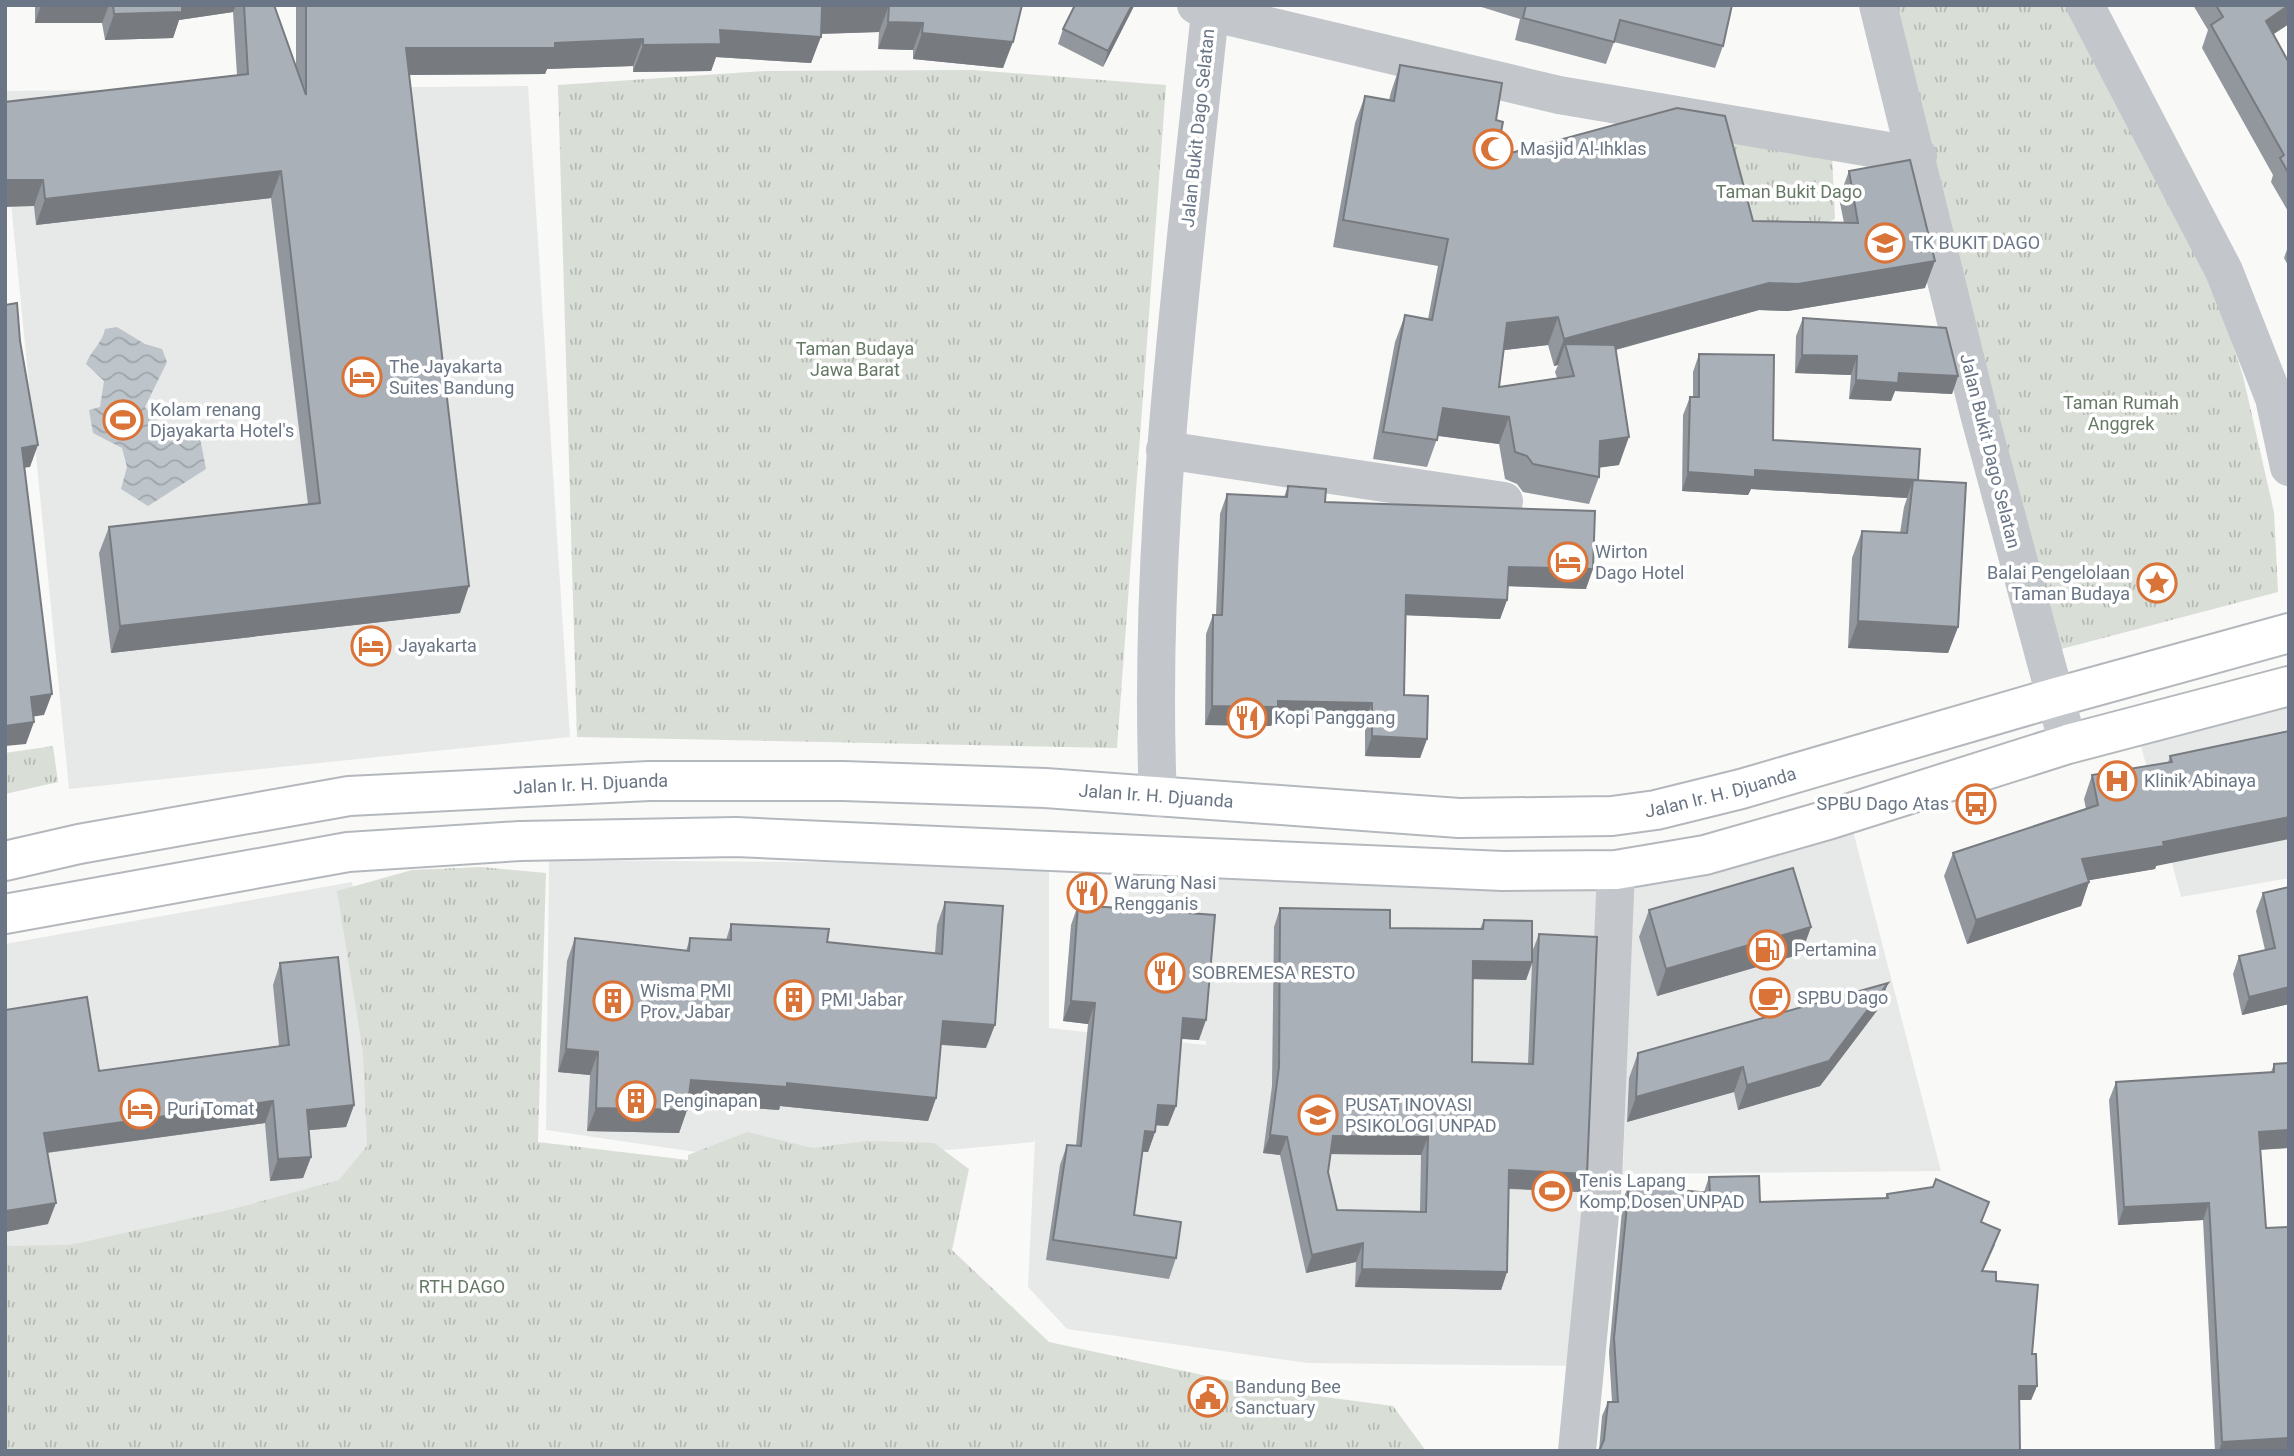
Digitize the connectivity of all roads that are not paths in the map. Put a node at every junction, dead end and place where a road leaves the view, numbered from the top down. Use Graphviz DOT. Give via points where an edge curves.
graph roads {
  1 [pos="1878,5"];
  2 [pos="2085,5"];
  3 [pos="1203,8"];
  4 [pos="1918,156"];
  5 [pos="2277,371"];
  6 [pos="1165,450"];
  7 [pos="2289,467"];
  8 [pos="1504,501"];
  9 [pos="2289,633"];
  10 [pos="2289,686"];
  11 [pos="2053,698"];
  12 [pos="2068,744"];
  13 [pos="1158,798"];
  14 [pos="1156,855"];
  15 [pos="5,861"];
  16 [pos="1616,870"];
  17 [pos="5,914"];
  18 [pos="1577,1451"];
  1 -- 4 [label="street, Jalan Bukit Dago Selatan"];
  2 -- 5 [label="street"];
  3 -- 4 [label="street, Jalan Bukit Dago Selatan" via="1559,96"];
  3 -- 6 [label="street, Jalan Bukit Dago Selatan"];
  4 -- 11 [label="street, Jalan Bukit Dago Selatan"];
  5 -- 7 [label="street"];
  6 -- 8 [label="street"];
  6 -- 13 [label="street, Jalan Bukit Dago Selatan" via="1156,717"];
  9 -- 11 [label="main road, Jalan Ir. H. Djuanda"];
  10 -- 12 [label="main road"];
  11 -- 12 [label="street, Jalan Bukit Dago Selatan"];
  11 -- 13 [label="main road, Jalan Ir. H. Djuanda" via="1741,789 1612,816 1460,818"];
  12 -- 16 [label="main road" via="1705,855"];
  13 -- 14 [label="main road"];
  13 -- 15 [label="main road, Jalan Ir. H. Djuanda" via="1045,788 843,781 649,781 438,790 300,804"];
  14 -- 16 [label="main road" via="1503,871"];
  14 -- 17 [label="main road" via="736,838 480,843 348,852"];
  16 -- 18 [label="street" via="1603,1183"];
}
